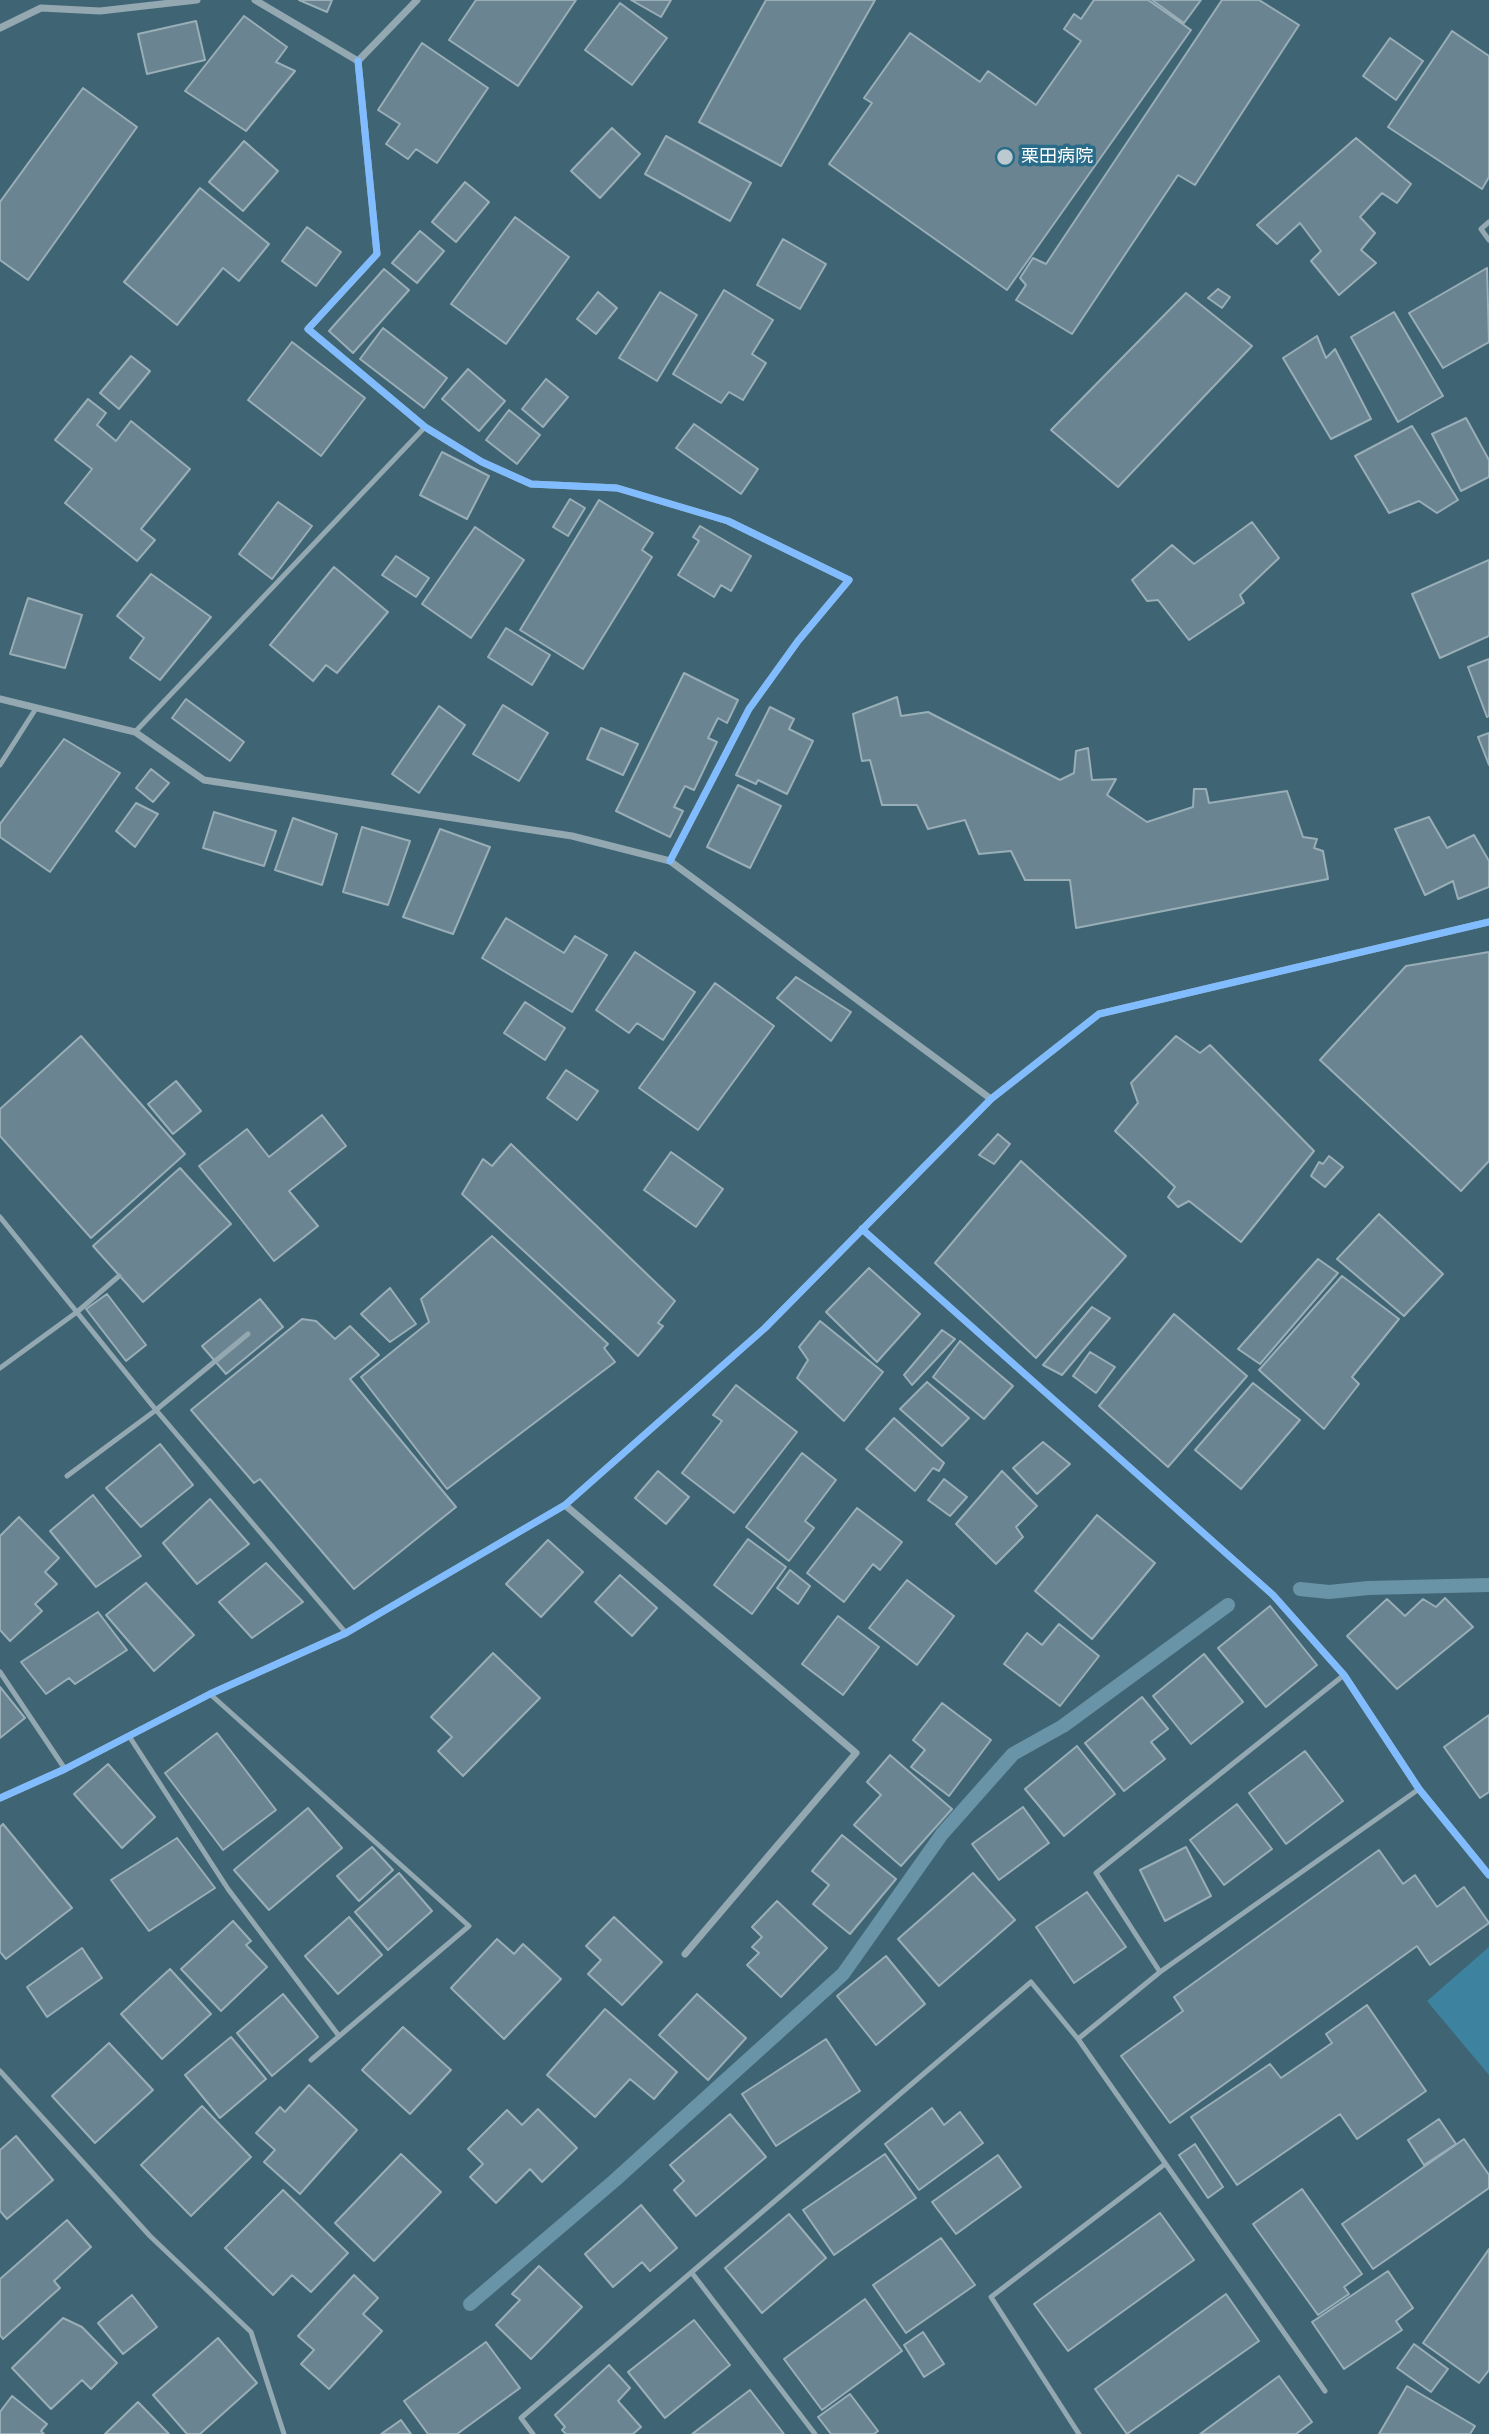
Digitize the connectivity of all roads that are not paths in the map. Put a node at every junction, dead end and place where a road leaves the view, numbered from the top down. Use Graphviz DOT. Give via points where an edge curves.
graph roads {
  1 [pos="197,0"];
  2 [pos="255,0"];
  3 [pos="417,0"];
  4 [pos="0,28"];
  5 [pos="359,61"];
  6 [pos="1489,222"];
  7 [pos="1489,240"];
  8 [pos="425,427"];
  9 [pos="0,699"];
  10 [pos="35,710"];
  11 [pos="135,732"];
  12 [pos="0,765"];
  13 [pos="670,861"];
  14 [pos="1489,922"];
  15 [pos="991,1099"];
  16 [pos="0,1217"];
  17 [pos="862,1229"];
  18 [pos="119,1276"];
  19 [pos="77,1312"];
  20 [pos="248,1334"];
  21 [pos="0,1368"];
  22 [pos="156,1410"];
  23 [pos="67,1476"];
  24 [pos="565,1505"];
  25 [pos="346,1633"];
  26 [pos="0,1672"];
  27 [pos="1344,1675"];
  28 [pos="209,1694"];
  29 [pos="129,1736"];
  30 [pos="65,1769"];
  31 [pos="1419,1789"];
  32 [pos="0,1798"];
  33 [pos="1489,1875"];
  34 [pos="685,1954"];
  35 [pos="1160,1972"];
  36 [pos="339,2036"];
  37 [pos="1078,2039"];
  38 [pos="312,2060"];
  39 [pos="0,2071"];
  40 [pos="1165,2164"];
  41 [pos="692,2273"];
  42 [pos="1325,2391"];
  43 [pos="284,2434"];
  44 [pos="533,2434"];
  45 [pos="816,2434"];
  46 [pos="1080,2434"];
  1 -- 4 [label="street" via="100,11 41,8"];
  2 -- 5 [label="street"];
  3 -- 5 [label="street"];
  5 -- 8 [label="street" via="377,254 308,329"];
  6 -- 7 [label="lane" via="1481,229"];
  8 -- 11 [label="lane"];
  8 -- 13 [label="street" via="482,462 531,484 617,488 728,521 849,580 798,640 749,709"];
  9 -- 10 [label="street"];
  10 -- 11 [label="street"];
  10 -- 12 [label="lane"];
  11 -- 13 [label="street" via="204,780 572,836"];
  13 -- 15 [label="street"];
  14 -- 15 [label="street" via="1099,1014"];
  15 -- 17 [label="street"];
  16 -- 19 [label="lane"];
  17 -- 24 [label="street" via="765,1328"];
  17 -- 27 [label="street" via="1273,1595"];
  18 -- 19 [label="lane"];
  19 -- 21 [label="lane"];
  19 -- 22 [label="lane"];
  20 -- 22 [label="lane"];
  22 -- 23 [label="lane"];
  22 -- 25 [label="lane"];
  24 -- 25 [label="street"];
  24 -- 34 [label="street" via="856,1753"];
  25 -- 28 [label="street"];
  26 -- 30 [label="lane"];
  27 -- 31 [label="street"];
  27 -- 35 [label="lane" via="1096,1873"];
  28 -- 29 [label="street"];
  28 -- 36 [label="lane" via="469,1926"];
  29 -- 30 [label="street"];
  29 -- 36 [label="lane" via="228,1889"];
  30 -- 32 [label="street"];
  31 -- 33 [label="street"];
  31 -- 35 [label="lane"];
  35 -- 37 [label="lane"];
  36 -- 38 [label="lane"];
  37 -- 40 [label="lane"];
  37 -- 41 [label="lane" via="1031,1982"];
  39 -- 43 [label="lane" via="150,2236 251,2332"];
  40 -- 42 [label="lane"];
  40 -- 46 [label="lane" via="991,2297"];
  41 -- 44 [label="lane" via="522,2418"];
  41 -- 45 [label="lane"];
}
